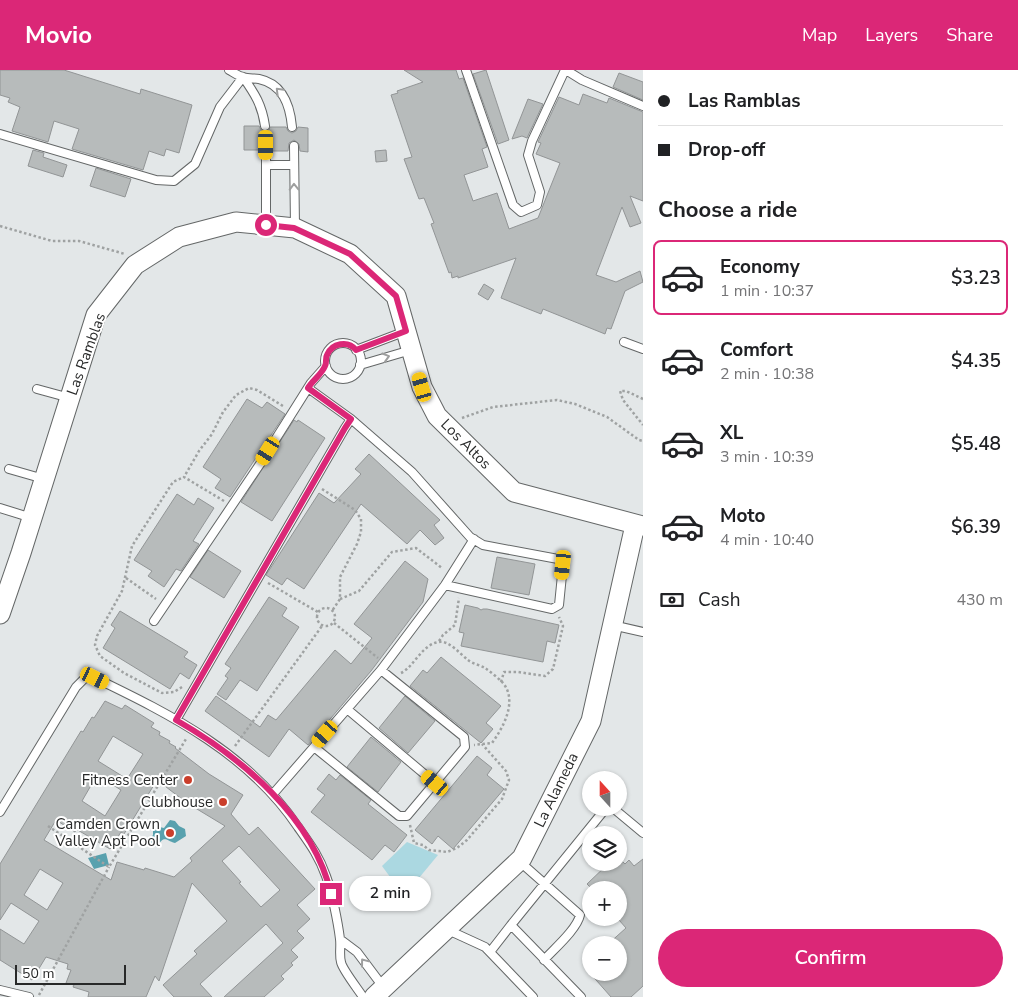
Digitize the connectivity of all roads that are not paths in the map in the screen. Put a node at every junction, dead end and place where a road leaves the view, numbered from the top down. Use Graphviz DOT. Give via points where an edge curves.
graph roads {
  1 [pos="229,70"];
  2 [pos="466,70"];
  3 [pos="565,70"];
  4 [pos="243,77"];
  5 [pos="643,106"];
  6 [pos="265,126"];
  7 [pos="292,127"];
  8 [pos="0,134"];
  9 [pos="266,145"];
  10 [pos="294,146"];
  11 [pos="266,165"];
  12 [pos="294,165"];
  13 [pos="266,225"];
  14 [pos="294,228"];
  15 [pos="406,331"];
  16 [pos="624,342"];
  17 [pos="643,348"];
  18 [pos="356,350"];
  19 [pos="411,350"];
  20 [pos="360,365"];
  21 [pos="326,366"];
  22 [pos="308,388"];
  23 [pos="37,389"];
  24 [pos="70,398"];
  25 [pos="351,419"];
  26 [pos="9,469"];
  27 [pos="44,479"];
  28 [pos="0,508"];
  29 [pos="32,518"];
  30 [pos="639,525"];
  31 [pos="474,539"];
  32 [pos="445,585"];
  33 [pos="0,614"];
  34 [pos="154,621"];
  35 [pos="612,625"];
  36 [pos="643,632"];
  37 [pos="383,667"];
  38 [pos="347,709"];
  39 [pos="176,720"];
  40 [pos="314,747"];
  41 [pos="435,783"];
  42 [pos="273,794"];
  43 [pos="0,812"];
  44 [pos="599,816"];
  45 [pos="623,816"];
  46 [pos="643,833"];
  47 [pos="519,861"];
  48 [pos="545,882"];
  49 [pos="510,925"];
  50 [pos="446,929"];
  51 [pos="340,940"];
  52 [pos="490,952"];
  53 [pos="544,960"];
  54 [pos="0,990"];
  55 [pos="384,994"];
  56 [pos="29,997"];
  57 [pos="363,997"];
  58 [pos="533,997"];
  59 [pos="581,997"];
  1 -- 4 [label="lane"];
  2 -- 3 [label="lane" via="513,205 520,212 537,205 540,192 528,155"];
  3 -- 5 [label="lane"];
  4 -- 6 [label="lane" via="257,97"];
  7 -- 4 [label="lane, one-way" via="290,109 282,92 267,82"];
  4 -- 8 [label="lane" via="220,107 195,164 174,181 156,180"];
  9 -- 11 [label="lane"];
  10 -- 12 [label="lane"];
  11 -- 12 [label="lane"];
  11 -- 13 [label="lane"];
  14 -- 12 [label="lane, one-way"];
  13 -- 14 [label="street, Las Ramblas"];
  13 -- 24 [label="street, Las Ramblas" via="236,222 179,237 135,265 96,315"];
  14 -- 15 [label="street, Los Altos" via="350,254 396,296"];
  15 -- 18 [label="lane"];
  15 -- 19 [label="street, Los Altos"];
  16 -- 17 [label="lane"];
  18 -- 20 [label="lane"];
  18 -- 21 [label="lane" via="345,344 337,345 326,357"];
  20 -- 19 [label="lane, one-way"];
  19 -- 30 [label="street, Los Altos" via="422,387 438,416 514,492"];
  20 -- 21 [label="lane" via="353,376 345,379 336,378"];
  21 -- 22 [label="lane"];
  22 -- 25 [label="lane"];
  22 -- 34 [label="lane"];
  23 -- 24 [label="lane"];
  24 -- 27 [label="street, Las Ramblas"];
  25 -- 31 [label="lane" via="412,472"];
  25 -- 39 [label="lane"];
  26 -- 27 [label="lane"];
  27 -- 29 [label="street, Las Ramblas"];
  28 -- 29 [label="lane"];
  29 -- 33 [label="street, Las Ramblas"];
  30 -- 35 [label="street, La Alameda"];
  31 -- 32 [label="lane"];
  31 -- 32 [label="lane" via="483,545 558,559 563,565 559,605 552,609"];
  32 -- 37 [label="lane"];
  35 -- 36 [label="lane"];
  35 -- 47 [label="street, La Alameda" via="591,721"];
  37 -- 38 [label="lane"];
  37 -- 41 [label="lane" via="464,737 465,746"];
  38 -- 40 [label="lane"];
  38 -- 41 [label="lane"];
  39 -- 42 [label="lane" via="229,756"];
  39 -- 43 [label="lane" via="95,678 86,677 76,687"];
  40 -- 41 [label="lane" via="398,816 408,816"];
  40 -- 42 [label="lane"];
  42 -- 51 [label="lane" via="318,855 327,879"];
  44 -- 48 [label="lane"];
  45 -- 46 [label="lane"];
  47 -- 48 [label="lane"];
  47 -- 50 [label="street, La Alameda"];
  48 -- 49 [label="lane"];
  48 -- 53 [label="lane" via="580,915"];
  49 -- 52 [label="lane"];
  49 -- 53 [label="lane"];
  50 -- 52 [label="lane"];
  50 -- 55 [label="street, La Alameda"];
  55 -- 51 [label="lane, one-way" via="357,952"];
  51 -- 57 [label="lane" via="341,963"];
  52 -- 58 [label="lane"];
  53 -- 59 [label="lane"];
  54 -- 56 [label="lane"];
}
